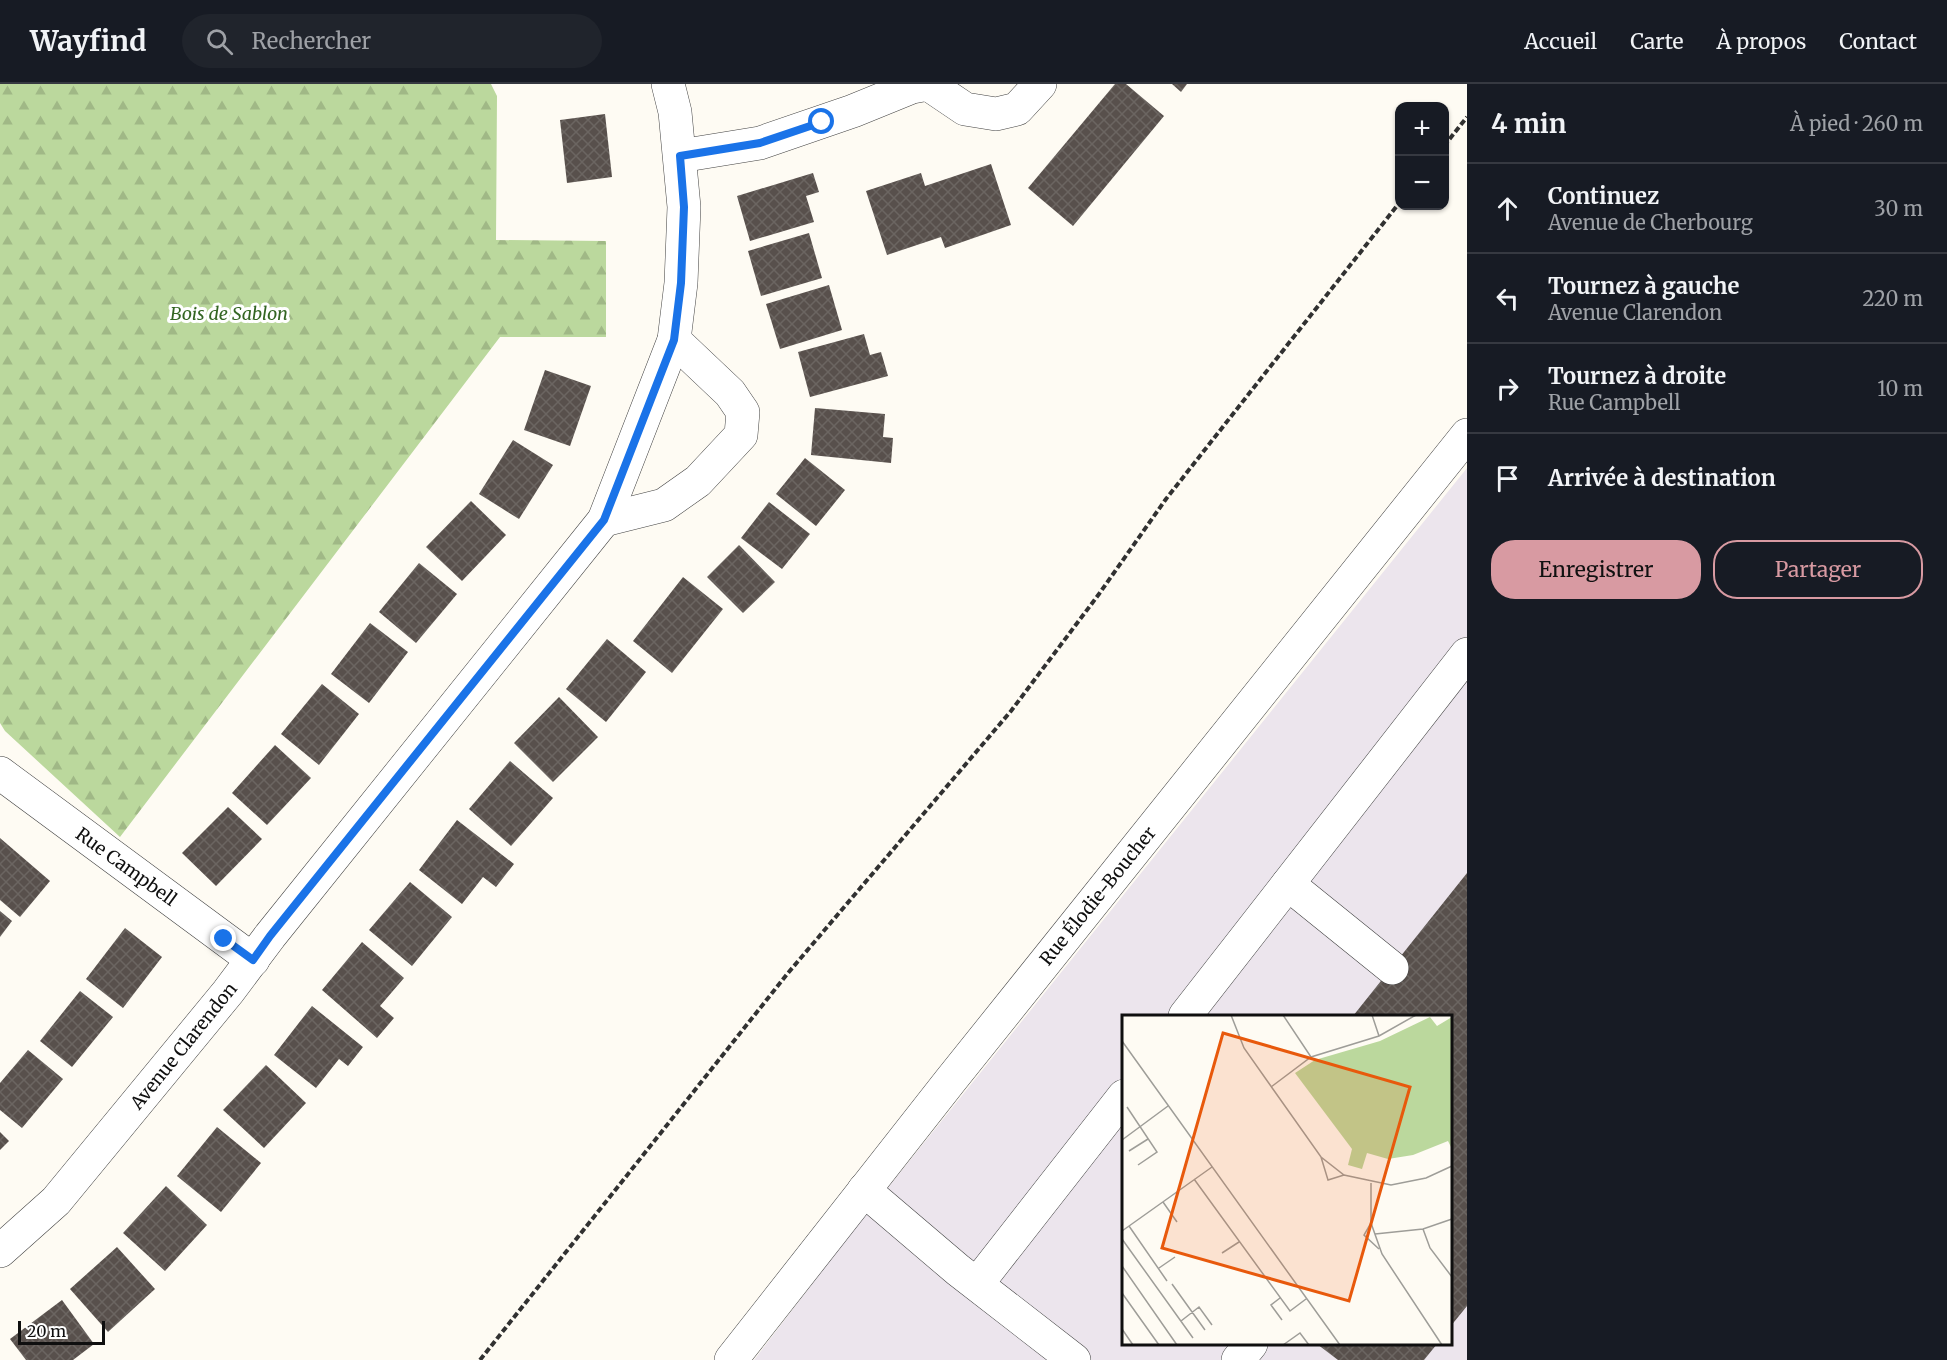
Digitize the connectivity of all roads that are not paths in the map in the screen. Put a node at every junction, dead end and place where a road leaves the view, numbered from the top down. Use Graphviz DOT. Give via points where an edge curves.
graph roads {
  1 [pos="668,84"];
  2 [pos="928,84"];
  3 [pos="1040,84"];
  4 [pos="680,156"];
  5 [pos="674,340"];
  6 [pos="1467,435"];
  7 [pos="604,520"];
  8 [pos="1467,654"];
  9 [pos="0,773"];
  10 [pos="1288,884"];
  11 [pos="253,960"];
  12 [pos="1392,968"];
  13 [pos="1187,1015"];
  14 [pos="1122,1099"];
  15 [pos="864,1191"];
  16 [pos="0,1251"];
  17 [pos="977,1284"];
  18 [pos="1250,1345"];
  19 [pos="731,1360"];
  20 [pos="1074,1360"];
  21 [pos="1238,1360"];
  1 -- 4 [label="street, Avenue Clarendon"];
  2 -- 3 [label="street" via="965,109 996,114 1017,109"];
  2 -- 4 [label="street" via="760,143"];
  4 -- 5 [label="street, Avenue Clarendon" via="684,207"];
  5 -- 7 [label="street, Avenue Clarendon"];
  5 -- 7 [label="street" via="730,393 744,412 741,435 698,481 664,505"];
  6 -- 15 [label="street, Rue Élodie-Boucher"];
  7 -- 11 [label="street, Avenue Clarendon"];
  8 -- 10 [label="street"];
  9 -- 11 [label="street, Rue Campbell"];
  10 -- 12 [label="street"];
  10 -- 13 [label="street"];
  11 -- 16 [label="street, Avenue Clarendon" via="56,1201"];
  14 -- 17 [label="street"];
  15 -- 17 [label="street"];
  15 -- 19 [label="street, Rue Élodie-Boucher"];
  17 -- 20 [label="street"];
  18 -- 21 [label="street"];
}
